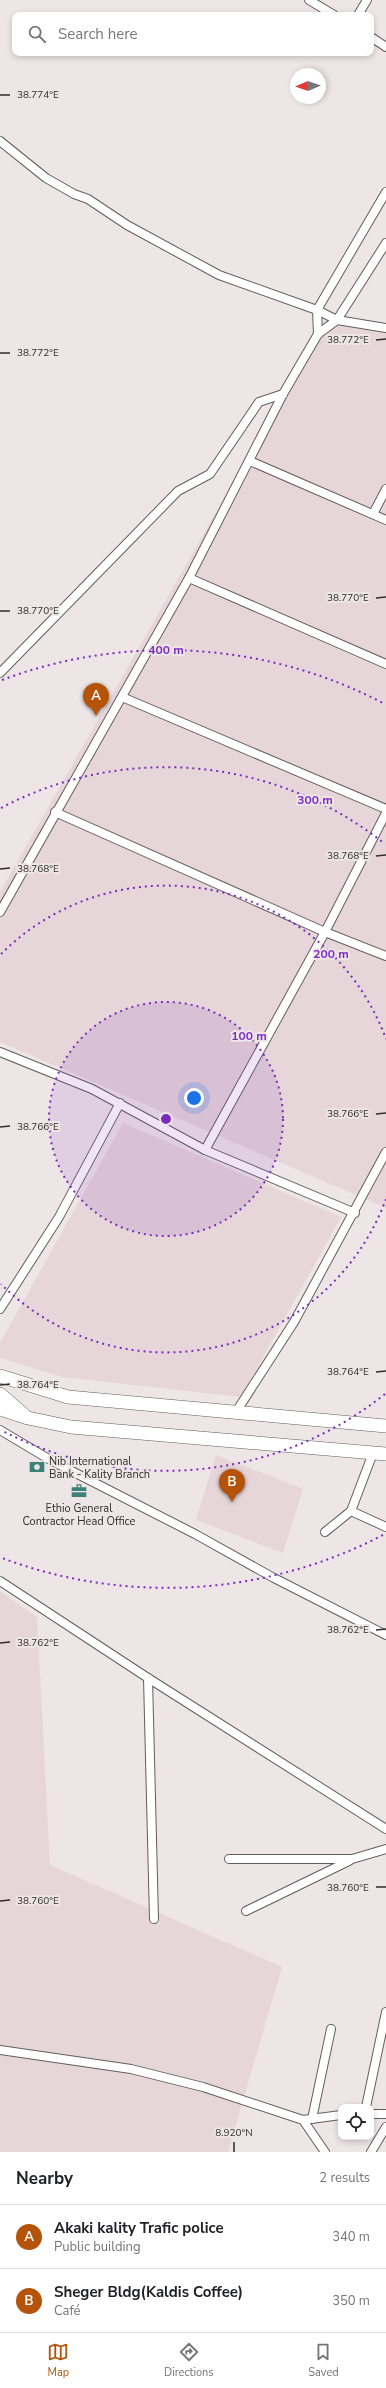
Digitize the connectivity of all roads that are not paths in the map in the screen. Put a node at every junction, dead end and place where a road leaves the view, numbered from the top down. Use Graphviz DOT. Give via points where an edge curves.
graph roads {
  1 [pos="309,0"];
  2 [pos="367,0"];
  3 [pos="329,12"];
  4 [pos="360,12"];
  5 [pos="374,39"];
  6 [pos="386,47"];
  7 [pos="0,141"];
  8 [pos="386,192"];
  9 [pos="386,243"];
  10 [pos="317,310"];
  11 [pos="337,320"];
  12 [pos="386,328"];
  13 [pos="318,334"];
  14 [pos="283,394"];
  15 [pos="250,461"];
  16 [pos="386,489"];
  17 [pos="373,514"];
  18 [pos="386,520"];
  19 [pos="190,578"];
  20 [pos="386,664"];
  21 [pos="0,673"];
  22 [pos="122,697"];
  23 [pos="386,808"];
  24 [pos="55,812"];
  25 [pos="386,813"];
  26 [pos="0,912"];
  27 [pos="325,932"];
  28 [pos="386,956"];
  29 [pos="0,1052"];
  30 [pos="120,1103"];
  31 [pos="204,1150"];
  32 [pos="386,1152"];
  33 [pos="355,1213"];
  34 [pos="0,1309"];
  35 [pos="0,1376"];
  36 [pos="0,1394"];
  37 [pos="0,1409"];
  38 [pos="236,1412"];
  39 [pos="28,1418"];
  40 [pos="386,1426"];
  41 [pos="0,1430"];
  42 [pos="373,1453"];
  43 [pos="386,1454"];
  44 [pos="351,1511"];
  45 [pos="386,1527"];
  46 [pos="325,1532"];
  47 [pos="0,1581"];
  48 [pos="386,1635"];
  49 [pos="148,1678"];
  50 [pos="386,1828"];
  51 [pos="386,1849"];
  52 [pos="229,1859"];
  53 [pos="352,1859"];
  54 [pos="246,1911"];
  55 [pos="154,1919"];
  56 [pos="386,2012"];
  57 [pos="331,2029"];
  58 [pos="0,2050"];
  59 [pos="367,2104"];
  60 [pos="374,2114"];
  61 [pos="386,2114"];
  62 [pos="338,2115"];
  63 [pos="312,2119"];
  64 [pos="303,2120"];
  65 [pos="386,2127"];
  66 [pos="325,2152"];
  67 [pos="371,2152"];
  1 -- 3 [label="street"];
  2 -- 4 [label="street"];
  5 -- 6 [label="street"];
  7 -- 10 [label="street" via="46,178 88,199 127,225 219,275"];
  8 -- 10 [label="street"];
  9 -- 11 [label="street"];
  10 -- 11 [label="street"];
  10 -- 13 [label="street"];
  11 -- 12 [label="street"];
  11 -- 13 [label="street"];
  13 -- 14 [label="street"];
  14 -- 15 [label="street"];
  14 -- 21 [label="street" via="259,402 210,474 178,491"];
  15 -- 17 [label="street"];
  15 -- 19 [label="street"];
  16 -- 17 [label="street"];
  17 -- 18 [label="street"];
  19 -- 20 [label="street"];
  19 -- 22 [label="street"];
  22 -- 23 [label="street"];
  22 -- 24 [label="street"];
  24 -- 26 [label="street"];
  24 -- 27 [label="street"];
  25 -- 27 [label="street"];
  27 -- 28 [label="street"];
  27 -- 31 [label="street"];
  29 -- 30 [label="street"];
  30 -- 31 [label="street"];
  30 -- 34 [label="street" via="59,1216"];
  31 -- 33 [label="street"];
  32 -- 33 [label="street"];
  33 -- 38 [label="street" via="294,1322"];
  35 -- 38 [label="main road" via="68,1396"];
  36 -- 39 [label="main road"];
  37 -- 39 [label="main road"];
  38 -- 40 [label="main road"];
  39 -- 42 [label="main road" via="71,1427 128,1433"];
  41 -- 48 [label="street" via="52,1461"];
  42 -- 43 [label="main road"];
  42 -- 44 [label="street"];
  44 -- 45 [label="street"];
  44 -- 46 [label="street"];
  47 -- 49 [label="street"];
  49 -- 50 [label="street"];
  49 -- 55 [label="street"];
  51 -- 53 [label="street"];
  52 -- 53 [label="street"];
  53 -- 54 [label="street"];
  56 -- 59 [label="street"];
  57 -- 63 [label="street"];
  58 -- 64 [label="street" via="131,2070 203,2087"];
  60 -- 61 [label="street"];
  62 -- 63 [label="street"];
  63 -- 64 [label="street"];
  64 -- 66 [label="street"];
  65 -- 67 [label="street"];
}
